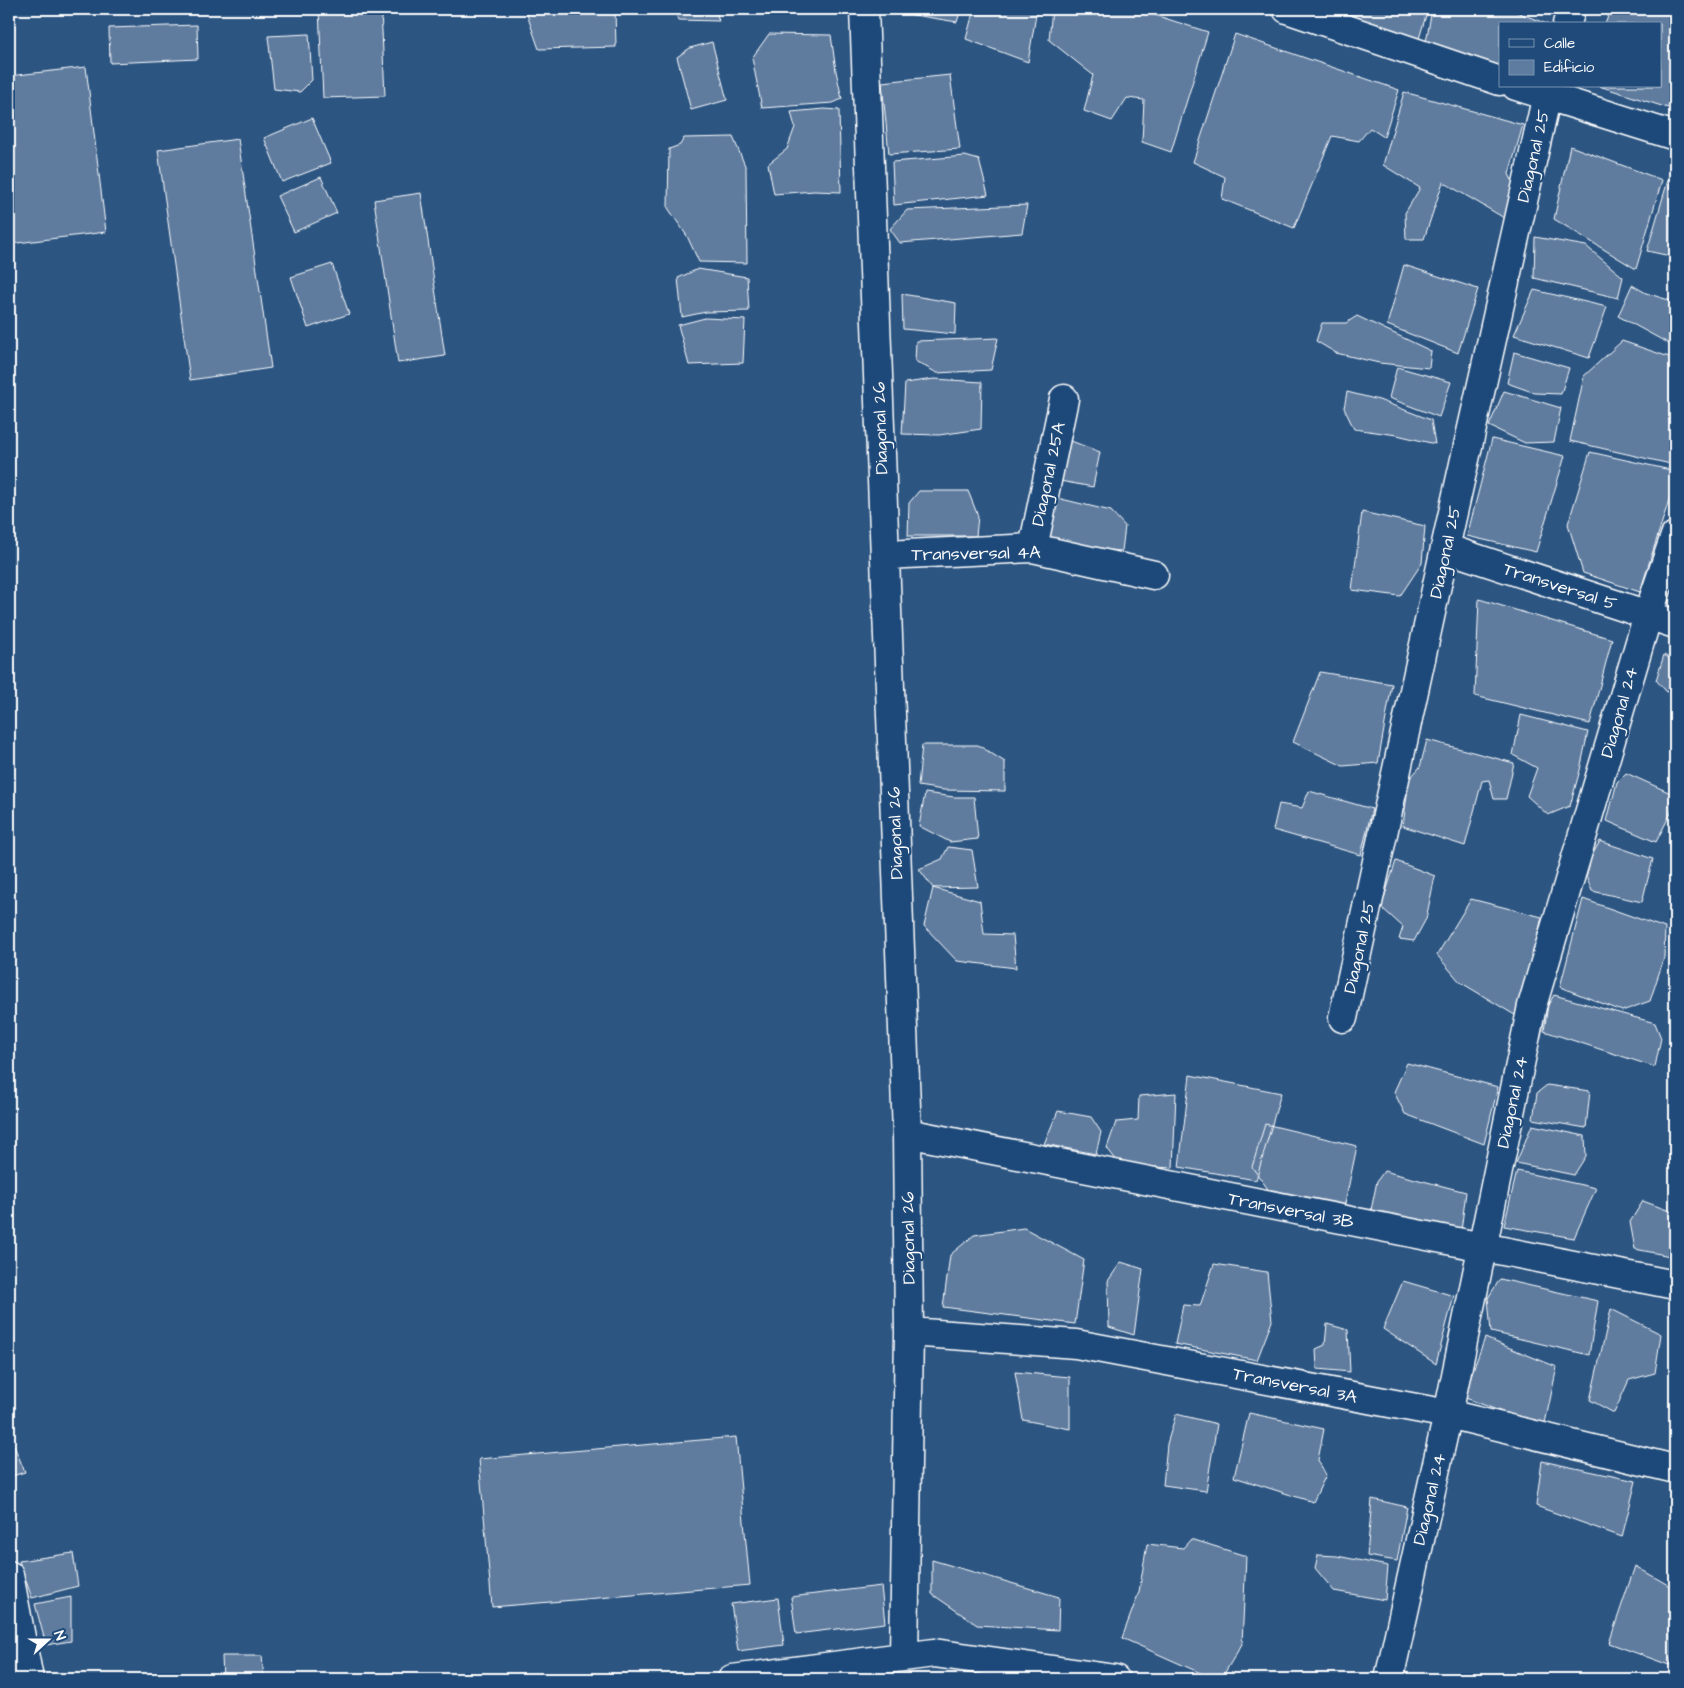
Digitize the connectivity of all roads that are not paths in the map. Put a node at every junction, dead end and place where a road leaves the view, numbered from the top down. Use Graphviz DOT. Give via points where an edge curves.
graph roads {
  1 [pos="864,9"];
  2 [pos="1287,9"];
  3 [pos="1571,9"];
  4 [pos="1568,22"];
  5 [pos="1499,81"];
  6 [pos="1528,88"];
  7 [pos="1547,91"];
  8 [pos="1675,136"];
  9 [pos="1064,399"];
  10 [pos="1675,536"];
  11 [pos="1033,548"];
  12 [pos="1445,548"];
  13 [pos="885,555"];
  14 [pos="1154,575"];
  15 [pos="1648,615"];
  16 [pos="1675,624"];
  17 [pos="1344,1018"];
  18 [pos="907,1134"];
  19 [pos="1481,1248"];
  20 [pos="1675,1285"];
  21 [pos="909,1332"];
  22 [pos="1448,1414"];
  23 [pos="1675,1469"];
  24 [pos="9,1575"];
  25 [pos="904,1657"];
  26 [pos="29,1679"];
  27 [pos="732,1679"];
  28 [pos="1115,1679"];
  29 [pos="1389,1679"];
  1 -- 13 [label="street, Diagonal 26"];
  2 -- 5 [label="street"];
  3 -- 4 [label="street"];
  6 -- 7 [label="street"];
  7 -- 8 [label="street"];
  7 -- 12 [label="street, Diagonal 25"];
  9 -- 11 [label="street, Diagonal 25A"];
  10 -- 15 [label="street, Diagonal 24"];
  11 -- 13 [label="street, Transversal 4A"];
  11 -- 14 [label="street, Transversal 4A"];
  12 -- 15 [label="street, Transversal 5"];
  12 -- 17 [label="street, Diagonal 25"];
  13 -- 18 [label="street, Diagonal 26"];
  15 -- 16 [label="street, Transversal 5"];
  15 -- 19 [label="street, Diagonal 24" via="1532,1006"];
  18 -- 19 [label="street, Transversal 3B"];
  18 -- 21 [label="street, Diagonal 26"];
  19 -- 20 [label="street, Transversal 3B"];
  19 -- 22 [label="street, Diagonal 24"];
  21 -- 22 [label="street, Transversal 3A" via="1076,1344"];
  21 -- 25 [label="street, Diagonal 26"];
  22 -- 23 [label="street, Transversal 3A"];
  22 -- 29 [label="street, Diagonal 24"];
  24 -- 26 [label="street"];
  25 -- 27 [label="street"];
  25 -- 28 [label="street" via="934,1653"];
}
